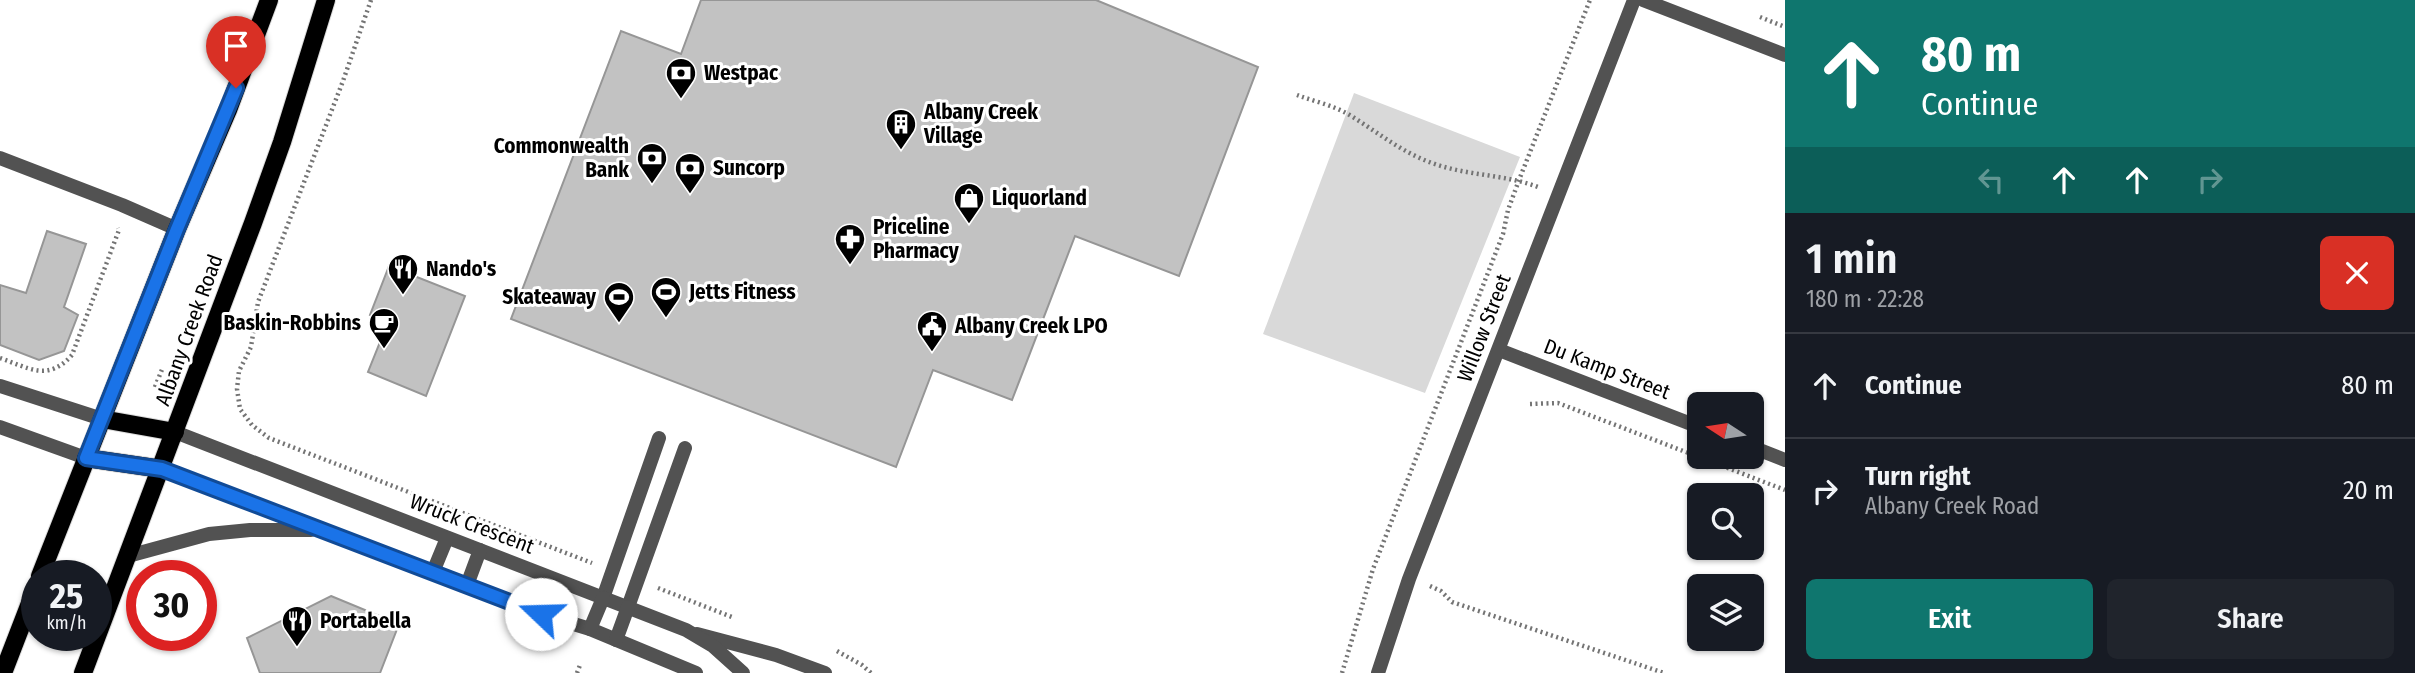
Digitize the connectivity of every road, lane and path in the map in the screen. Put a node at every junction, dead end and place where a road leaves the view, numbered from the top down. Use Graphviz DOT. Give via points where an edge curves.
graph roads {
  1 [pos="269,0"];
  2 [pos="326,0"];
  3 [pos="371,0"];
  4 [pos="1590,0"];
  5 [pos="1634,0"];
  6 [pos="1643,0"];
  7 [pos="1785,55"];
  8 [pos="1297,95"];
  9 [pos="0,158"];
  10 [pos="1519,180"];
  11 [pos="1558,195"];
  12 [pos="114,220"];
  13 [pos="177,229"];
  14 [pos="1499,349"];
  15 [pos="0,358"];
  16 [pos="163,367"];
  17 [pos="0,386"];
  18 [pos="155,387"];
  19 [pos="1530,404"];
  20 [pos="102,419"];
  21 [pos="1687,422"];
  22 [pos="0,427"];
  23 [pos="175,432"];
  24 [pos="659,438"];
  25 [pos="685,448"];
  26 [pos="1764,452"];
  27 [pos="86,458"];
  28 [pos="1785,460"];
  29 [pos="162,469"];
  30 [pos="1785,490"];
  31 [pos="323,531"];
  32 [pos="447,538"];
  33 [pos="480,550"];
  34 [pos="128,556"];
  35 [pos="46,560"];
  36 [pos="612,570"];
  37 [pos="433,572"];
  38 [pos="1409,579"];
  39 [pos="637,580"];
  40 [pos="467,585"];
  41 [pos="603,598"];
  42 [pos="628,607"];
  43 [pos="737,618"];
  44 [pos="21,626"];
  45 [pos="590,629"];
  46 [pos="685,630"];
  47 [pos="616,640"];
  48 [pos="834,649"];
  49 [pos="580,664"];
  50 [pos="3,673"];
  51 [pos="83,673"];
  52 [pos="577,673"];
  53 [pos="696,673"];
  54 [pos="744,673"];
  55 [pos="825,673"];
  56 [pos="871,673"];
  57 [pos="1342,673"];
  58 [pos="1378,673"];
  59 [pos="1664,673"];
  1 -- 13 [label="main road"];
  2 -- 23 [label="main road, Albany Creek Road" via="278,153"];
  3 -- 36 [label="path" via="258,302 251,347 237,378 240,409 269,438"];
  4 -- 10 [label="path"];
  5 -- 11 [label="street, Willow Street"];
  6 -- 7 [label="street"];
  8 -- 10 [label="path" via="1345,113 1432,163"];
  9 -- 13 [label="street"];
  10 -- 11 [label="path"];
  10 -- 57 [label="path" via="1505,228 1373,569"];
  11 -- 14 [label="street, Willow Street"];
  12 -- 15 [label="path" via="120,230 72,355 54,370 37,371"];
  13 -- 20 [label="main road"];
  14 -- 21 [label="street, Du Kamp Street"];
  14 -- 38 [label="street, Willow Street"];
  16 -- 18 [label="path"];
  17 -- 20 [label="street"];
  19 -- 30 [label="path" via="1558,403"];
  20 -- 23 [label="main road"];
  20 -- 27 [label="main road"];
  22 -- 27 [label="street"];
  23 -- 29 [label="main road, Albany Creek Road"];
  23 -- 32 [label="street, Wruck Crescent"];
  24 -- 36 [label="street"];
  25 -- 39 [label="street"];
  26 -- 28 [label="street"];
  27 -- 29 [label="main road"];
  27 -- 35 [label="main road"];
  29 -- 31 [label="street"];
  29 -- 34 [label="main road, Albany Creek Road"];
  31 -- 34 [label="street" via="209,534"];
  31 -- 37 [label="street"];
  32 -- 33 [label="street, Wruck Crescent"];
  32 -- 37 [label="street"];
  33 -- 40 [label="street"];
  33 -- 41 [label="street, Wruck Crescent"];
  34 -- 51 [label="main road, Albany Creek Road"];
  36 -- 41 [label="street"];
  37 -- 40 [label="street"];
  38 -- 58 [label="street, Willow Street"];
  38 -- 59 [label="path" via="1438,589 1452,602"];
  39 -- 42 [label="street"];
  39 -- 43 [label="path"];
  40 -- 45 [label="street"];
  41 -- 42 [label="street, Wruck Crescent"];
  41 -- 45 [label="street"];
  42 -- 46 [label="street, Wruck Crescent"];
  42 -- 47 [label="street"];
  44 -- 50 [label="main road"];
  45 -- 47 [label="street"];
  46 -- 54 [label="street, Wruck Crescent" via="713,646"];
  46 -- 55 [label="street"];
  47 -- 53 [label="street"];
  48 -- 56 [label="path"];
  49 -- 52 [label="path"];
}
